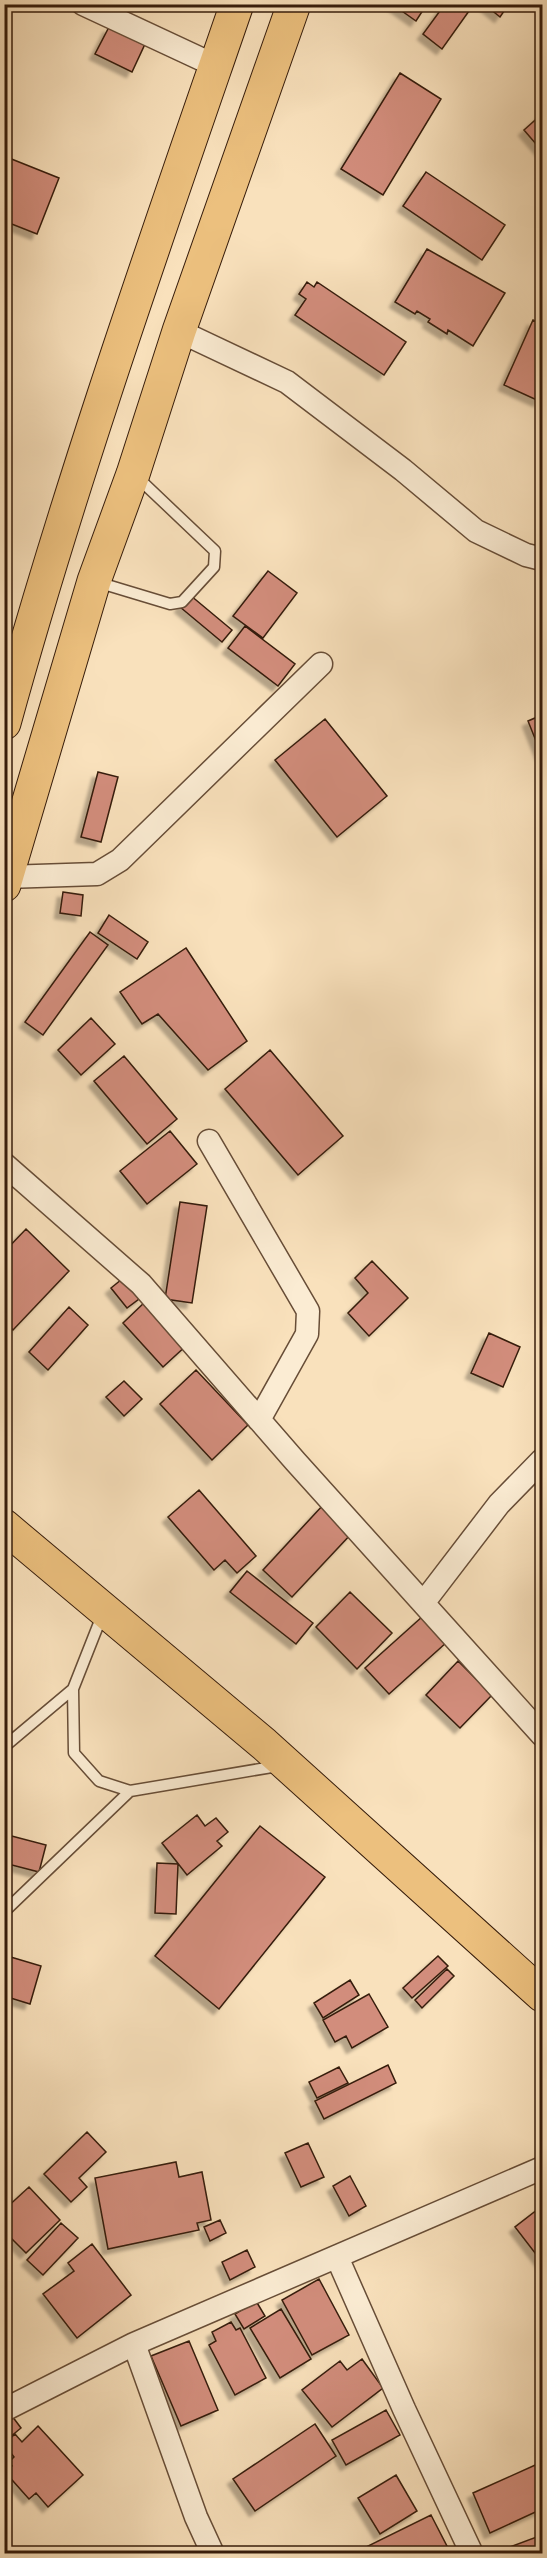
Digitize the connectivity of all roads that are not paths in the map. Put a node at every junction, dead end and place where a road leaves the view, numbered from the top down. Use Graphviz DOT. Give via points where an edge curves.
graph roads {
  1 [pos="83,4"];
  2 [pos="237,4"];
  3 [pos="294,4"];
  4 [pos="216,66"];
  5 [pos="178,331"];
  6 [pos="134,474"];
  7 [pos="543,559"];
  8 [pos="94,580"];
  9 [pos="321,664"];
  10 [pos="4,723"];
  11 [pos="5,881"];
  12 [pos="208,1141"];
  13 [pos="4,1164"];
  14 [pos="260,1420"];
  15 [pos="543,1460"];
  16 [pos="4,1526"];
  17 [pos="424,1602"];
  18 [pos="104,1610"];
  19 [pos="73,1689"];
  20 [pos="543,1735"];
  21 [pos="4,1747"];
  22 [pos="287,1765"];
  23 [pos="130,1791"];
  24 [pos="4,1912"];
  25 [pos="543,1995"];
  26 [pos="543,2168"];
  27 [pos="337,2257"];
  28 [pos="134,2344"];
  29 [pos="4,2409"];
  30 [pos="213,2553"];
  31 [pos="472,2553"];
  1 -- 4 [label="street"];
  2 -- 4 [label="main road"];
  3 -- 5 [label="main road"];
  4 -- 10 [label="main road" via="42,587"];
  5 -- 6 [label="main road"];
  5 -- 7 [label="street" via="287,382 476,531"];
  6 -- 8 [label="main road"];
  6 -- 8 [label="lane" via="215,551 214,567 182,602 170,604"];
  8 -- 11 [label="main road"];
  9 -- 11 [label="street" via="120,860 97,874"];
  12 -- 14 [label="street" via="308,1311 307,1334"];
  13 -- 14 [label="street" via="141,1284"];
  14 -- 17 [label="street"];
  15 -- 17 [label="street" via="499,1504"];
  16 -- 18 [label="main road"];
  17 -- 20 [label="street"];
  18 -- 19 [label="lane"];
  18 -- 22 [label="main road"];
  19 -- 21 [label="lane"];
  19 -- 23 [label="lane" via="74,1753 99,1781"];
  22 -- 23 [label="lane"];
  22 -- 25 [label="main road"];
  23 -- 24 [label="lane"];
  26 -- 27 [label="street"];
  27 -- 28 [label="street"];
  27 -- 31 [label="street"];
  28 -- 29 [label="street"];
  28 -- 30 [label="street" via="196,2517"];
}
